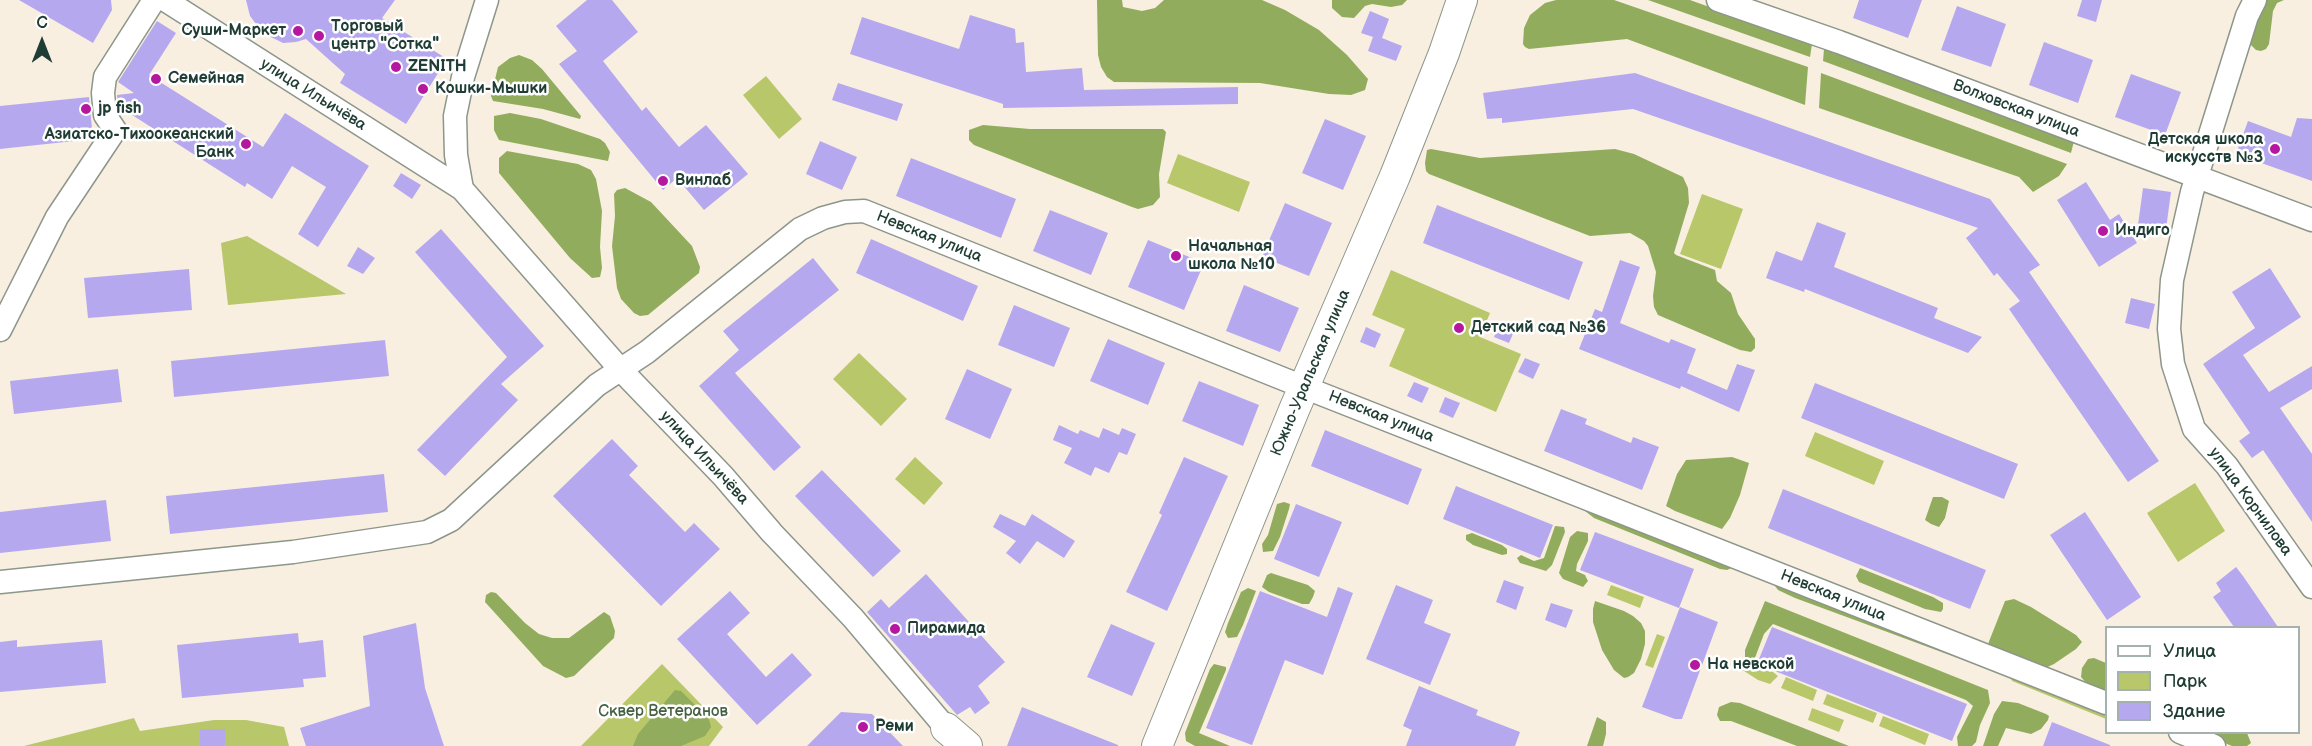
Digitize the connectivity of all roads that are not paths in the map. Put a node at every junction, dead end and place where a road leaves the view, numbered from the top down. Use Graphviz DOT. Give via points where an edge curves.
graph roads {
  1 [pos="154,0"];
  2 [pos="165,0"];
  3 [pos="487,0"];
  4 [pos="1462,0"];
  5 [pos="1718,0"];
  6 [pos="2255,0"];
  7 [pos="2197,176"];
  8 [pos="462,189"];
  9 [pos="2312,220"];
  10 [pos="0,330"];
  11 [pos="620,369"];
  12 [pos="1306,388"];
  13 [pos="0,582"];
  14 [pos="2312,587"];
  15 [pos="2105,704"];
  16 [pos="2185,734"];
  17 [pos="954,740"];
  18 [pos="1157,746"];
  19 [pos="2214,746"];
  1 -- 10 [label="street" via="105,77 105,115 115,130 57,217"];
  2 -- 8 [label="street, улица Ильичёва"];
  3 -- 8 [label="street" via="455,116"];
  4 -- 12 [label="main road, Южно-Уральская улица" via="1410,138"];
  5 -- 7 [label="street, Волховская улица"];
  6 -- 7 [label="street, улица Корнилова"];
  7 -- 9 [label="street, Волховская улица"];
  7 -- 14 [label="street, улица Корнилова" via="2172,279 2169,328 2173,364 2194,429 2227,466"];
  8 -- 11 [label="street, улица Ильичёва"];
  11 -- 12 [label="street, Невская улица" via="690,319 800,229 823,218 864,211"];
  11 -- 13 [label="street, Невская улица" via="597,385 451,520 428,532 281,553"];
  11 -- 17 [label="street, улица Ильичёва" via="853,618"];
  12 -- 15 [label="street, Невская улица"];
  12 -- 18 [label="main road, Южно-Уральская улица"];
  16 -- 19 [label="street"];
}
